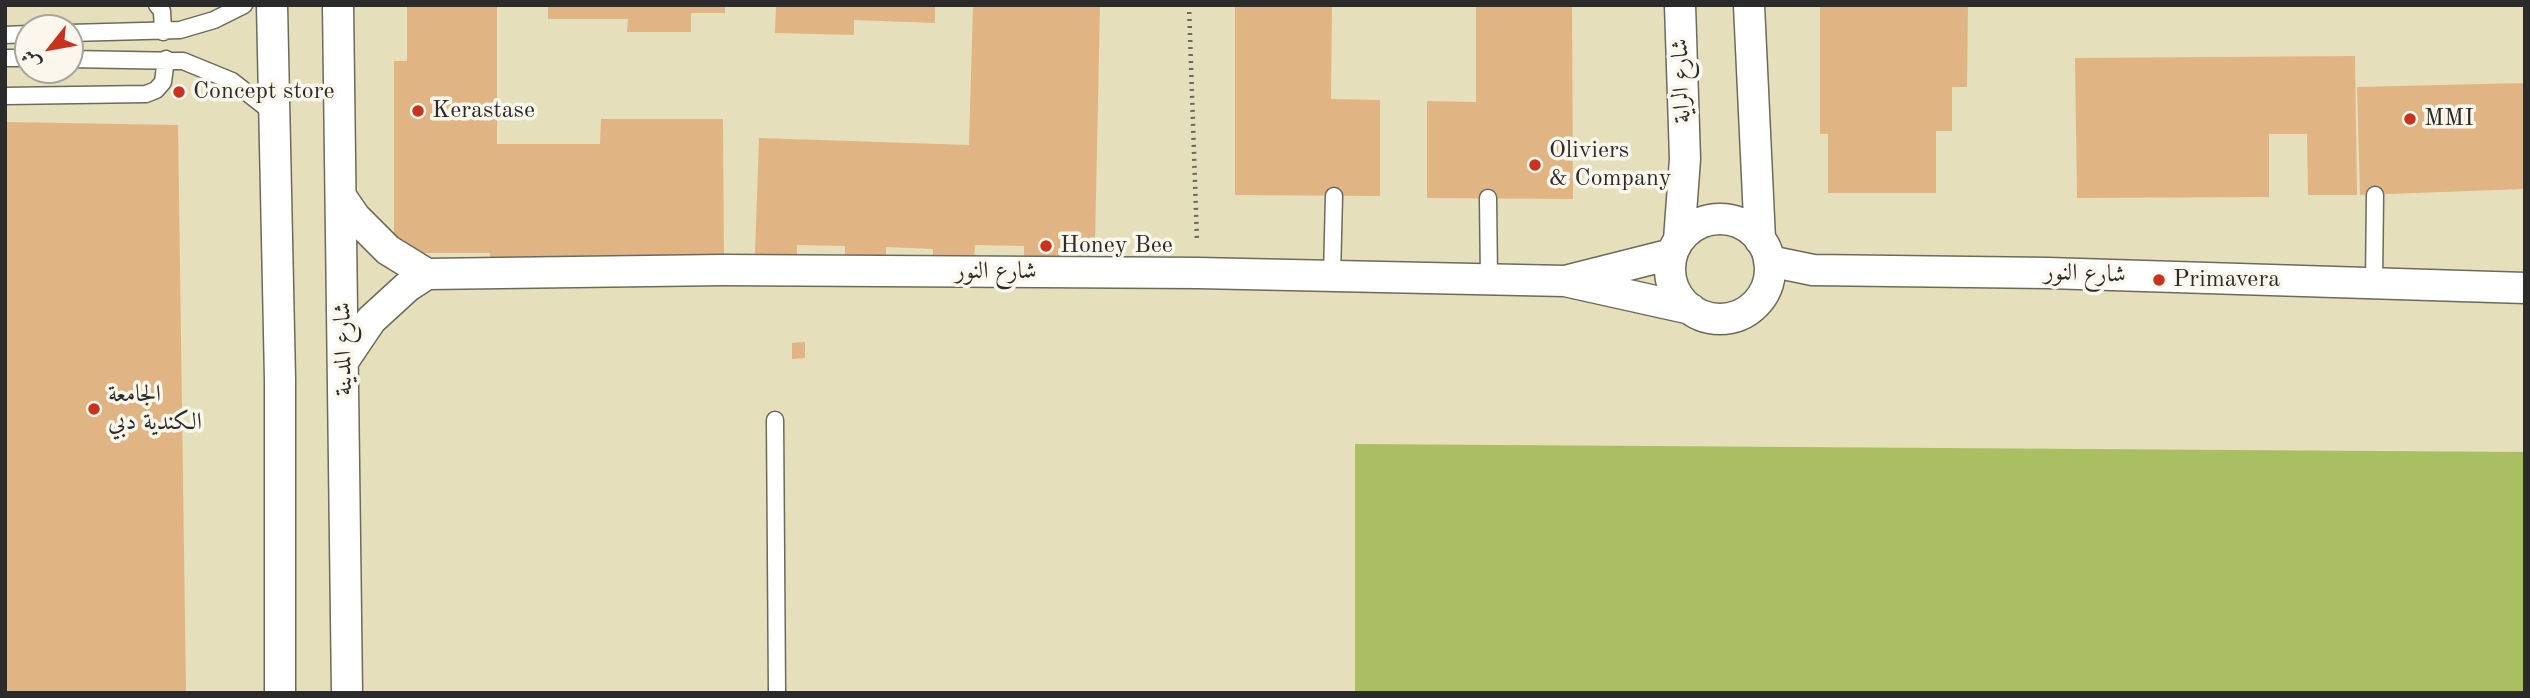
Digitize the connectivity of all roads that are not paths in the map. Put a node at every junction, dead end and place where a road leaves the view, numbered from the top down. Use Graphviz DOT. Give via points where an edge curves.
graph roads {
  1 [pos="158,5"];
  2 [pos="244,5"];
  3 [pos="272,5"];
  4 [pos="338,5"];
  5 [pos="1680,5"];
  6 [pos="1749,5"];
  7 [pos="163,32"];
  8 [pos="84,33"];
  9 [pos="84,59"];
  10 [pos="166,59"];
  11 [pos="5,96"];
  12 [pos="275,115"];
  13 [pos="2375,195"];
  14 [pos="1334,196"];
  15 [pos="342,198"];
  16 [pos="1488,198"];
  17 [pos="1676,247"];
  18 [pos="1765,262"];
  19 [pos="427,274"];
  20 [pos="1332,276"];
  21 [pos="1489,279"];
  22 [pos="1565,281"];
  23 [pos="2374,283"];
  24 [pos="2525,288"];
  25 [pos="1691,309"];
  26 [pos="344,360"];
  27 [pos="775,420"];
  28 [pos="280,693"];
  29 [pos="347,693"];
  30 [pos="777,693"];
  1 -- 7 [label="lane"];
  2 -- 7 [label="lane" via="198,26"];
  3 -- 12 [label="street"];
  4 -- 15 [label="street, شارع المدينة"];
  5 -- 17 [label="street, شارع الراية" via="1685,159"];
  6 -- 18 [label="street"];
  7 -- 8 [label="lane"];
  9 -- 10 [label="lane"];
  10 -- 11 [label="lane" via="163,82 146,94"];
  10 -- 12 [label="lane" via="215,72"];
  12 -- 28 [label="street"];
  13 -- 23 [label="lane"];
  14 -- 20 [label="lane"];
  15 -- 19 [label="street" via="388,250"];
  15 -- 26 [label="street, شارع المدينة"];
  16 -- 21 [label="lane"];
  17 -- 18 [label="street" via="1704,221 1720,219 1749,229"];
  17 -- 22 [label="street"];
  17 -- 25 [label="street" via="1670,269 1673,285"];
  18 -- 23 [label="street, شارع النور" via="1813,270"];
  18 -- 25 [label="street" via="1748,310 1734,317 1704,317"];
  19 -- 20 [label="street, شارع النور" via="648,270"];
  19 -- 26 [label="street" via="371,320"];
  20 -- 21 [label="street, شارع النور"];
  21 -- 22 [label="street, شارع النور"];
  22 -- 25 [label="street"];
  23 -- 24 [label="street, شارع النور"];
  26 -- 29 [label="street, شارع المدينة"];
  27 -- 30 [label="lane"];
}
